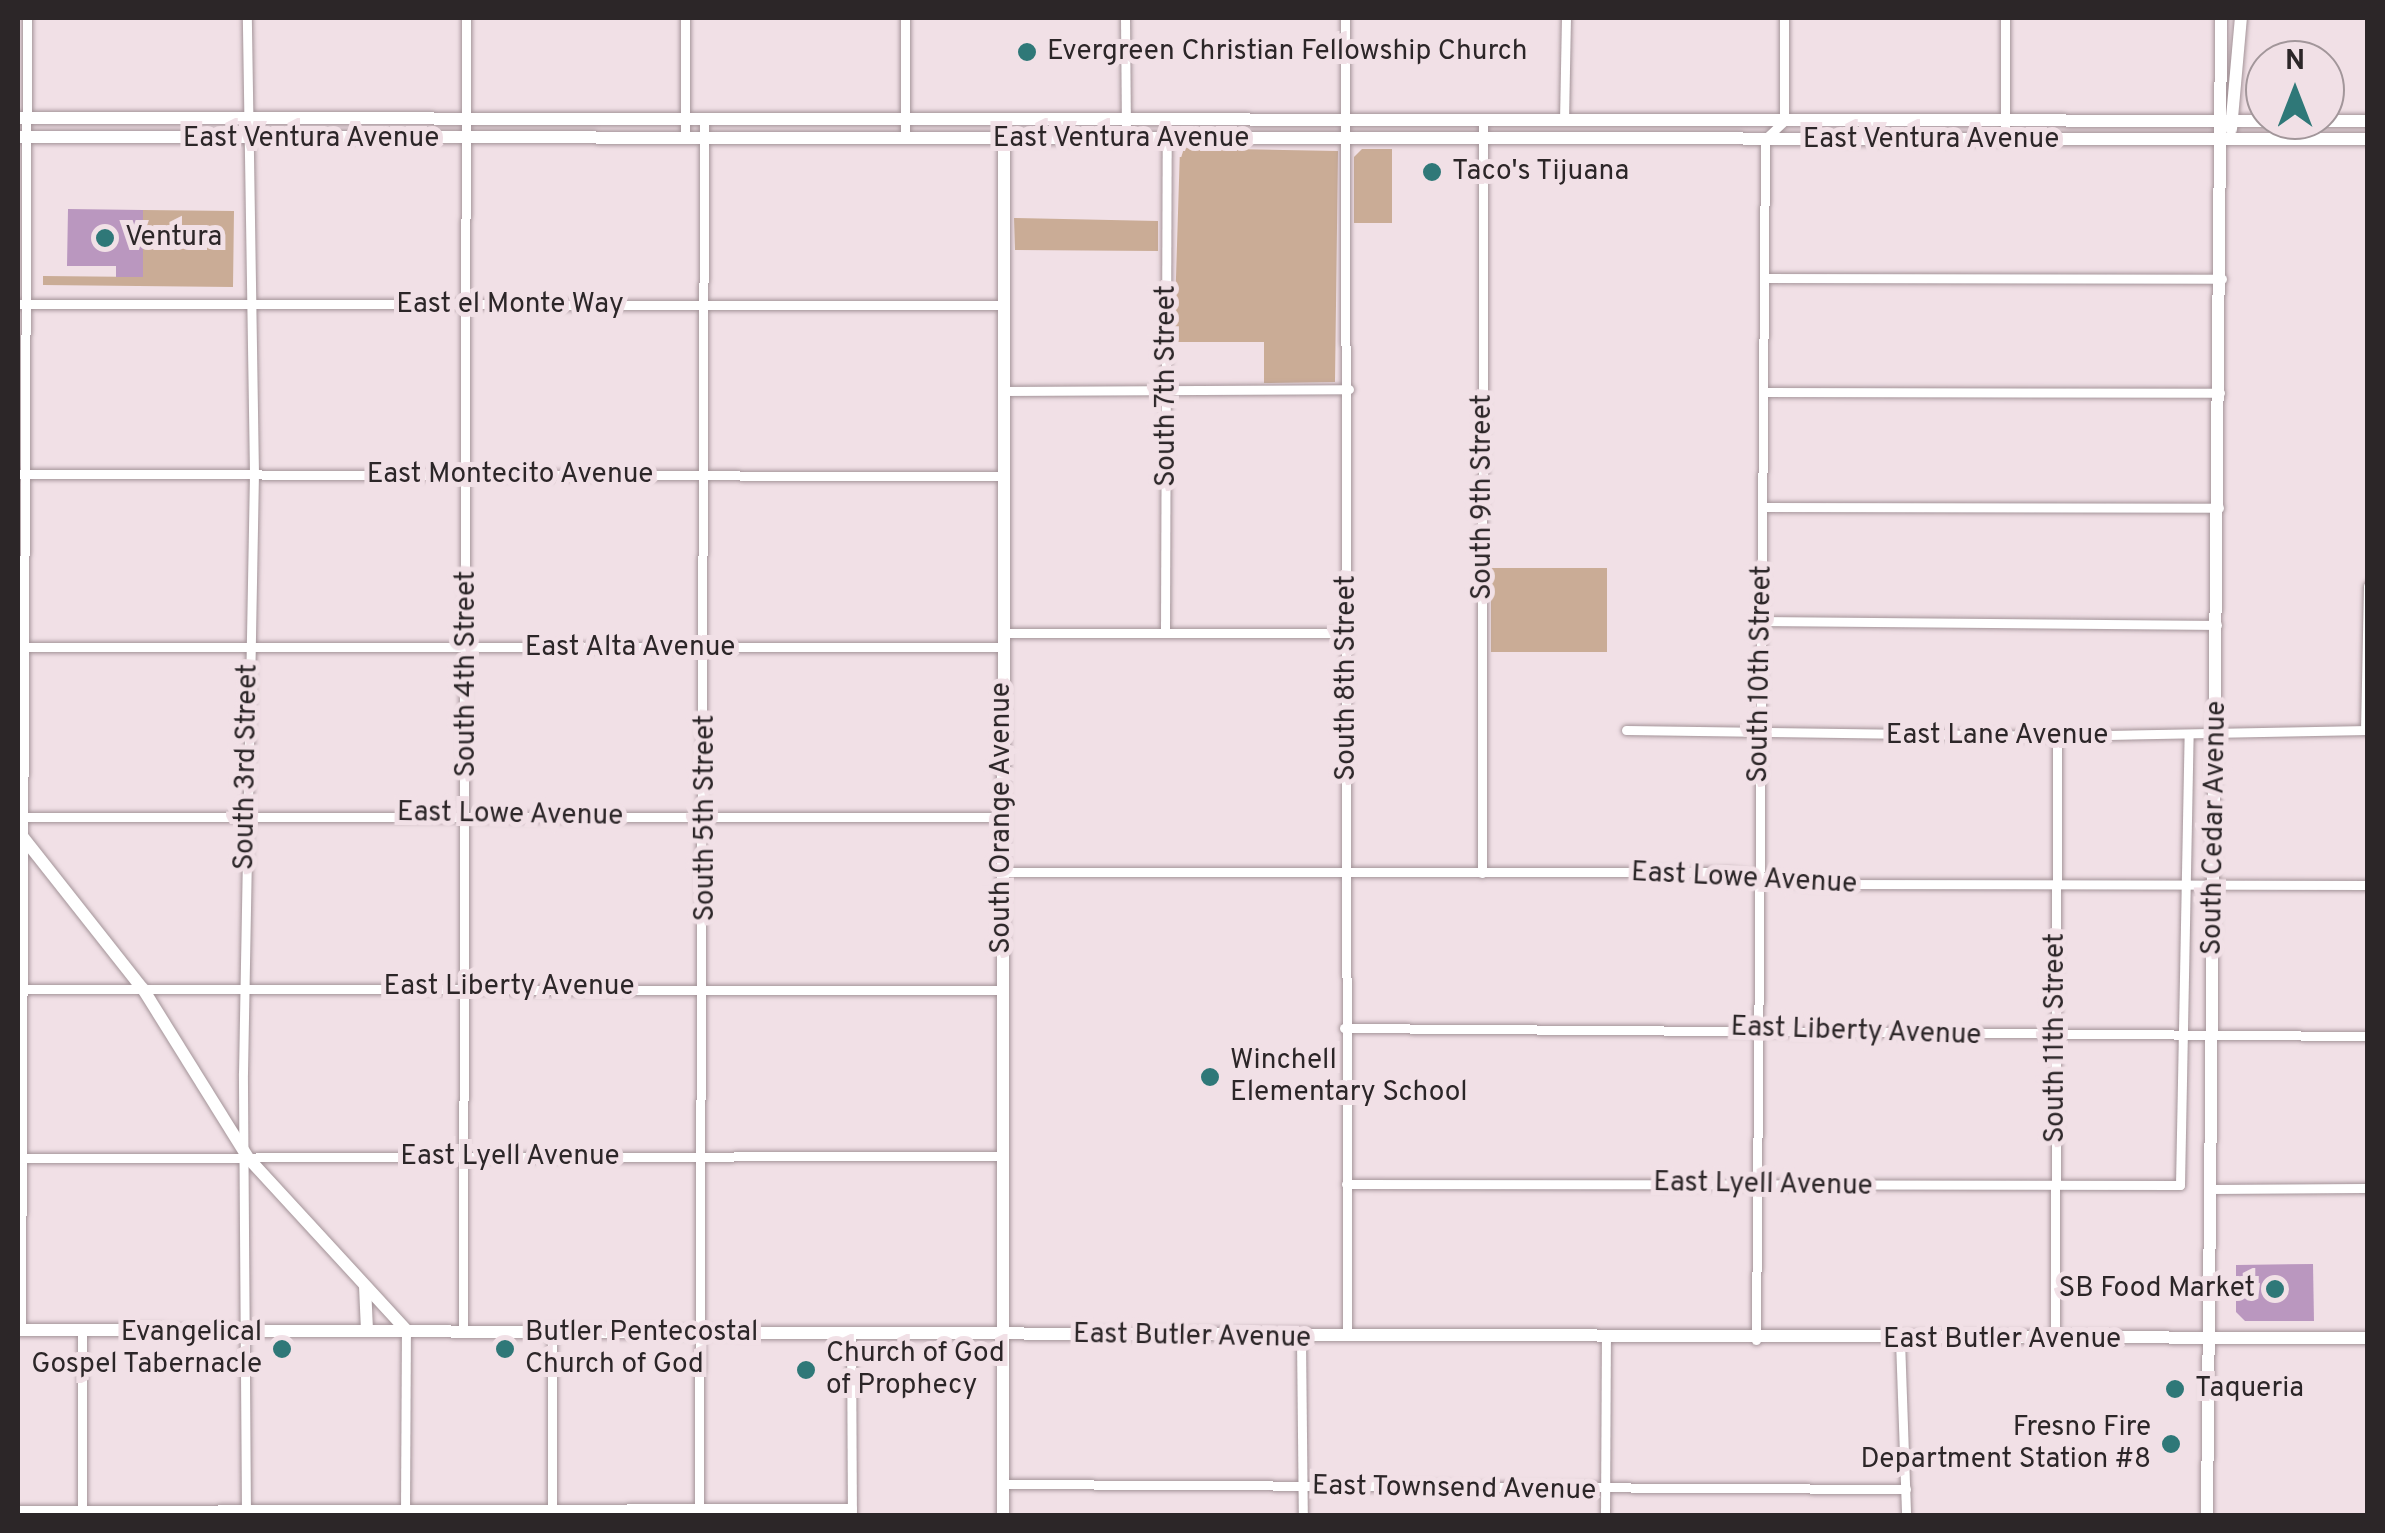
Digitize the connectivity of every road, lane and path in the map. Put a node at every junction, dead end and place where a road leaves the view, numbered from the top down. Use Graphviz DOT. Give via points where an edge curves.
graph roads {
  1 [pos="27,18"];
  2 [pos="247,18"];
  3 [pos="466,18"];
  4 [pos="685,18"];
  5 [pos="906,18"];
  6 [pos="1125,18"];
  7 [pos="1345,18"];
  8 [pos="1566,18"];
  9 [pos="1784,18"];
  10 [pos="2006,18"];
  11 [pos="2220,18"];
  12 [pos="2241,18"];
  13 [pos="22,118"];
  14 [pos="246,120"];
  15 [pos="466,120"];
  16 [pos="685,120"];
  17 [pos="704,120"];
  18 [pos="905,120"];
  19 [pos="1002,120"];
  20 [pos="1126,120"];
  21 [pos="1346,121"];
  22 [pos="1483,121"];
  23 [pos="1564,121"];
  24 [pos="1784,121"];
  25 [pos="2217,121"];
  26 [pos="2368,121"];
  27 [pos="2006,122"];
  28 [pos="2236,122"];
  29 [pos="22,137"];
  30 [pos="685,138"];
  31 [pos="704,138"];
  32 [pos="1004,138"];
  33 [pos="246,139"];
  34 [pos="466,139"];
  35 [pos="905,139"];
  36 [pos="1126,139"];
  37 [pos="1167,139"];
  38 [pos="1765,139"];
  39 [pos="1346,140"];
  40 [pos="1483,140"];
  41 [pos="2005,140"];
  42 [pos="2225,140"];
  43 [pos="2368,140"];
  44 [pos="1764,278"];
  45 [pos="2222,279"];
  46 [pos="21,304"];
  47 [pos="250,304"];
  48 [pos="468,305"];
  49 [pos="708,305"];
  50 [pos="1002,305"];
  51 [pos="1349,389"];
  52 [pos="1003,391"];
  53 [pos="1167,391"];
  54 [pos="1764,392"];
  55 [pos="2220,393"];
  56 [pos="21,474"];
  57 [pos="254,474"];
  58 [pos="469,474"];
  59 [pos="706,475"];
  60 [pos="1003,476"];
  61 [pos="1764,507"];
  62 [pos="2218,508"];
  63 [pos="2368,586"];
  64 [pos="1763,621"];
  65 [pos="2217,625"];
  66 [pos="1165,633"];
  67 [pos="1346,633"];
  68 [pos="1003,640"];
  69 [pos="22,647"];
  70 [pos="249,647"];
  71 [pos="464,647"];
  72 [pos="706,648"];
  73 [pos="1626,730"];
  74 [pos="2366,730"];
  75 [pos="1761,734"];
  76 [pos="2216,734"];
  77 [pos="2058,736"];
  78 [pos="2189,736"];
  79 [pos="246,814"];
  80 [pos="468,814"];
  81 [pos="20,817"];
  82 [pos="1002,817"];
  83 [pos="707,818"];
  84 [pos="20,834"];
  85 [pos="1000,872"];
  86 [pos="1344,873"];
  87 [pos="1482,874"];
  88 [pos="1759,878"];
  89 [pos="2057,885"];
  90 [pos="2188,885"];
  91 [pos="2214,885"];
  92 [pos="2368,885"];
  93 [pos="707,986"];
  94 [pos="466,987"];
  95 [pos="143,988"];
  96 [pos="244,989"];
  97 [pos="20,990"];
  98 [pos="1000,990"];
  99 [pos="1344,1028"];
  100 [pos="1758,1033"];
  101 [pos="2056,1036"];
  102 [pos="2186,1036"];
  103 [pos="2212,1036"];
  104 [pos="2368,1036"];
  105 [pos="464,1155"];
  106 [pos="245,1156"];
  107 [pos="1002,1156"];
  108 [pos="20,1158"];
  109 [pos="703,1158"];
  110 [pos="1346,1184"];
  111 [pos="1756,1185"];
  112 [pos="2055,1187"];
  113 [pos="2368,1188"];
  114 [pos="2210,1189"];
  115 [pos="364,1283"];
  116 [pos="19,1330"];
  117 [pos="244,1330"];
  118 [pos="367,1330"];
  119 [pos="406,1330"];
  120 [pos="463,1330"];
  121 [pos="552,1330"];
  122 [pos="82,1331"];
  123 [pos="700,1331"];
  124 [pos="851,1332"];
  125 [pos="1002,1333"];
  126 [pos="1302,1338"];
  127 [pos="2368,1338"];
  128 [pos="1347,1339"];
  129 [pos="1606,1339"];
  130 [pos="1756,1340"];
  131 [pos="1900,1340"];
  132 [pos="2056,1340"];
  133 [pos="2208,1340"];
  134 [pos="1002,1484"];
  135 [pos="1304,1488"];
  136 [pos="1906,1489"];
  137 [pos="1605,1490"];
  138 [pos="18,1510"];
  139 [pos="82,1512"];
  140 [pos="246,1512"];
  141 [pos="852,1512"];
  142 [pos="405,1513"];
  143 [pos="552,1513"];
  144 [pos="699,1513"];
  145 [pos="1003,1516"];
  146 [pos="1303,1516"];
  147 [pos="1604,1516"];
  148 [pos="1906,1516"];
  149 [pos="2208,1516"];
  1 -- 13 [label="street"];
  2 -- 14 [label="street, South 3rd Street"];
  3 -- 15 [label="street, South 4th Street"];
  4 -- 16 [label="street"];
  5 -- 18 [label="street"];
  6 -- 20 [label="street"];
  7 -- 21 [label="street, South 8th Street"];
  8 -- 23 [label="street"];
  9 -- 24 [label="street"];
  10 -- 27 [label="street"];
  11 -- 25 [label="main road, South Cedar Avenue"];
  12 -- 28 [label="main road"];
  13 -- 14 [label="main road, East Ventura Avenue"];
  13 -- 29 [label="street"];
  14 -- 15 [label="main road, East Ventura Avenue"];
  14 -- 33 [label="street, South 3rd Street"];
  15 -- 16 [label="main road, East Ventura Avenue"];
  15 -- 34 [label="street, South 4th Street"];
  16 -- 17 [label="main road, East Ventura Avenue"];
  16 -- 30 [label="street"];
  17 -- 18 [label="main road, East Ventura Avenue"];
  17 -- 31 [label="street, South 5th Street"];
  18 -- 19 [label="main road, East Ventura Avenue"];
  18 -- 35 [label="street"];
  19 -- 20 [label="main road, East Ventura Avenue"];
  19 -- 32 [label="main road, South Orange Avenue"];
  20 -- 21 [label="main road, East Ventura Avenue"];
  20 -- 36 [label="street"];
  21 -- 22 [label="main road, East Ventura Avenue"];
  21 -- 39 [label="street, South 8th Street"];
  22 -- 23 [label="main road, East Ventura Avenue"];
  22 -- 40 [label="street, South 9th Street"];
  23 -- 24 [label="main road, East Ventura Avenue"];
  24 -- 27 [label="main road, East Ventura Avenue"];
  24 -- 38 [label="street"];
  25 -- 27 [label="main road, East Ventura Avenue"];
  25 -- 28 [label="main road, East Ventura Avenue"];
  25 -- 42 [label="main road, South Cedar Avenue"];
  26 -- 28 [label="main road, East Ventura Avenue"];
  27 -- 41 [label="street"];
  28 -- 42 [label="main road"];
  29 -- 33 [label="main road, East Ventura Avenue"];
  29 -- 46 [label="street"];
  30 -- 31 [label="main road, East Ventura Avenue"];
  30 -- 34 [label="main road, East Ventura Avenue"];
  31 -- 35 [label="main road, East Ventura Avenue"];
  31 -- 49 [label="street, South 5th Street"];
  32 -- 35 [label="main road, East Ventura Avenue"];
  32 -- 36 [label="main road, East Ventura Avenue"];
  32 -- 50 [label="main road, South Orange Avenue"];
  33 -- 34 [label="main road, East Ventura Avenue"];
  33 -- 47 [label="street, South 3rd Street"];
  34 -- 48 [label="street, South 4th Street"];
  36 -- 37 [label="main road, East Ventura Avenue"];
  37 -- 39 [label="main road, East Ventura Avenue"];
  37 -- 53 [label="street, South 7th Street"];
  38 -- 40 [label="main road, East Ventura Avenue"];
  38 -- 41 [label="main road, East Ventura Avenue"];
  38 -- 44 [label="street, South 10th Street"];
  39 -- 40 [label="main road, East Ventura Avenue"];
  39 -- 51 [label="street, South 8th Street"];
  40 -- 87 [label="street, South 9th Street"];
  41 -- 42 [label="main road, East Ventura Avenue"];
  42 -- 43 [label="main road, East Ventura Avenue"];
  42 -- 45 [label="main road, South Cedar Avenue"];
  44 -- 45 [label="street"];
  44 -- 54 [label="street, South 10th Street"];
  45 -- 55 [label="main road, South Cedar Avenue"];
  46 -- 47 [label="street, East el Monte Way"];
  46 -- 56 [label="street"];
  47 -- 48 [label="street, East el Monte Way"];
  47 -- 57 [label="street, South 3rd Street"];
  48 -- 49 [label="street, East el Monte Way"];
  48 -- 58 [label="street, South 4th Street"];
  49 -- 50 [label="street, East el Monte Way"];
  49 -- 59 [label="street, South 5th Street"];
  50 -- 52 [label="main road, South Orange Avenue"];
  51 -- 53 [label="street"];
  51 -- 67 [label="street, South 8th Street"];
  52 -- 53 [label="street"];
  52 -- 60 [label="main road, South Orange Avenue"];
  53 -- 66 [label="street, South 7th Street"];
  54 -- 55 [label="street"];
  54 -- 61 [label="street, South 10th Street"];
  55 -- 62 [label="main road, South Cedar Avenue"];
  56 -- 57 [label="street, East Montecito Avenue"];
  56 -- 69 [label="street"];
  57 -- 58 [label="street, East Montecito Avenue"];
  57 -- 70 [label="street, South 3rd Street"];
  58 -- 59 [label="street, East Montecito Avenue"];
  58 -- 71 [label="street, South 4th Street"];
  59 -- 60 [label="street, East Montecito Avenue"];
  59 -- 72 [label="street, South 5th Street"];
  60 -- 68 [label="main road, South Orange Avenue"];
  61 -- 62 [label="street"];
  61 -- 64 [label="street, South 10th Street"];
  62 -- 65 [label="main road, South Cedar Avenue"];
  63 -- 74 [label="street"];
  64 -- 65 [label="street"];
  64 -- 75 [label="street, South 10th Street"];
  65 -- 76 [label="main road, South Cedar Avenue"];
  66 -- 67 [label="street, East Alta Avenue"];
  66 -- 68 [label="street, East Alta Avenue"];
  67 -- 86 [label="street, South 8th Street"];
  68 -- 72 [label="street, East Alta Avenue"];
  68 -- 82 [label="main road, South Orange Avenue"];
  69 -- 70 [label="street, East Alta Avenue"];
  69 -- 81 [label="street"];
  70 -- 71 [label="street, East Alta Avenue"];
  70 -- 79 [label="street, South 3rd Street"];
  71 -- 72 [label="street, East Alta Avenue"];
  71 -- 80 [label="street, South 4th Street"];
  72 -- 83 [label="street, South 5th Street"];
  73 -- 75 [label="street, East Lane Avenue"];
  74 -- 76 [label="street, East Lane Avenue"];
  75 -- 77 [label="street, East Lane Avenue"];
  75 -- 88 [label="street, South 10th Street"];
  76 -- 78 [label="street, East Lane Avenue"];
  76 -- 91 [label="main road, South Cedar Avenue"];
  77 -- 78 [label="street, East Lane Avenue"];
  77 -- 89 [label="street, South 11th Street"];
  78 -- 90 [label="street"];
  79 -- 80 [label="street, East Lowe Avenue"];
  79 -- 81 [label="street, East Lowe Avenue"];
  79 -- 96 [label="street, South 3rd Street"];
  80 -- 83 [label="street, East Lowe Avenue"];
  80 -- 94 [label="street, South 4th Street"];
  81 -- 84 [label="street"];
  82 -- 83 [label="street, East Lowe Avenue"];
  82 -- 85 [label="main road, South Orange Avenue"];
  83 -- 93 [label="street, South 5th Street"];
  84 -- 95 [label="main road"];
  84 -- 97 [label="street"];
  85 -- 86 [label="street, East Lowe Avenue"];
  85 -- 98 [label="main road, South Orange Avenue"];
  86 -- 87 [label="street, East Lowe Avenue"];
  86 -- 99 [label="street, South 8th Street"];
  87 -- 88 [label="street, East Lowe Avenue"];
  88 -- 89 [label="street, East Lowe Avenue"];
  88 -- 100 [label="street, South 10th Street"];
  89 -- 90 [label="street, East Lowe Avenue"];
  89 -- 101 [label="street, South 11th Street"];
  90 -- 91 [label="street, East Lowe Avenue"];
  90 -- 102 [label="street"];
  91 -- 92 [label="street, East Lowe Avenue"];
  91 -- 103 [label="main road, South Cedar Avenue"];
  93 -- 94 [label="street, East Liberty Avenue"];
  93 -- 98 [label="street, East Liberty Avenue"];
  93 -- 109 [label="street, South 5th Street"];
  94 -- 96 [label="street, East Liberty Avenue"];
  94 -- 105 [label="street, South 4th Street"];
  95 -- 96 [label="street, East Liberty Avenue"];
  95 -- 97 [label="street, East Liberty Avenue"];
  95 -- 106 [label="main road"];
  96 -- 106 [label="street, South 3rd Street"];
  97 -- 108 [label="street"];
  98 -- 107 [label="main road, South Orange Avenue"];
  99 -- 100 [label="street, East Liberty Avenue"];
  99 -- 110 [label="street, South 8th Street"];
  100 -- 101 [label="street, East Liberty Avenue"];
  100 -- 111 [label="street, South 10th Street"];
  101 -- 102 [label="street, East Liberty Avenue"];
  101 -- 112 [label="street, South 11th Street"];
  102 -- 103 [label="street, East Liberty Avenue"];
  102 -- 112 [label="street, East Lyell Avenue" via="2180,1185"];
  103 -- 104 [label="street, East Liberty Avenue"];
  103 -- 114 [label="main road, South Cedar Avenue"];
  105 -- 106 [label="street, East Lyell Avenue"];
  105 -- 109 [label="street, East Lyell Avenue"];
  105 -- 120 [label="street, South 4th Street"];
  106 -- 108 [label="street, East Lyell Avenue"];
  106 -- 115 [label="main road"];
  106 -- 117 [label="street, South 3rd Street"];
  107 -- 109 [label="street, East Lyell Avenue"];
  107 -- 125 [label="main road, South Orange Avenue"];
  108 -- 116 [label="street"];
  109 -- 123 [label="street, South 5th Street"];
  110 -- 111 [label="street, East Lyell Avenue"];
  110 -- 128 [label="street, South 8th Street"];
  111 -- 112 [label="street, East Lyell Avenue"];
  111 -- 130 [label="street, South 10th Street"];
  112 -- 132 [label="street, South 11th Street"];
  113 -- 114 [label="street"];
  114 -- 133 [label="main road, South Cedar Avenue"];
  115 -- 118 [label="main road"];
  115 -- 119 [label="main road"];
  116 -- 122 [label="main road, East Butler Avenue"];
  117 -- 118 [label="main road, East Butler Avenue"];
  117 -- 122 [label="main road, East Butler Avenue"];
  117 -- 140 [label="street, South 3rd Street"];
  118 -- 119 [label="main road, East Butler Avenue"];
  119 -- 120 [label="main road, East Butler Avenue"];
  119 -- 142 [label="street"];
  120 -- 121 [label="main road, East Butler Avenue"];
  121 -- 123 [label="main road, East Butler Avenue"];
  121 -- 143 [label="street"];
  122 -- 139 [label="street"];
  123 -- 124 [label="main road, East Butler Avenue"];
  123 -- 144 [label="street, South 5th Street"];
  124 -- 125 [label="main road, East Butler Avenue"];
  124 -- 141 [label="street"];
  125 -- 126 [label="main road, East Butler Avenue"];
  125 -- 134 [label="main road, South Orange Avenue"];
  126 -- 128 [label="main road, East Butler Avenue"];
  126 -- 135 [label="street"];
  127 -- 133 [label="main road, East Butler Avenue"];
  128 -- 129 [label="main road, East Butler Avenue"];
  129 -- 130 [label="main road, East Butler Avenue"];
  129 -- 137 [label="street"];
  130 -- 131 [label="main road, East Butler Avenue"];
  131 -- 132 [label="main road, East Butler Avenue"];
  131 -- 136 [label="street"];
  132 -- 133 [label="main road, East Butler Avenue"];
  133 -- 149 [label="main road, South Cedar Avenue"];
  134 -- 135 [label="street, East Townsend Avenue"];
  134 -- 145 [label="main road, South Orange Avenue"];
  135 -- 137 [label="street, East Townsend Avenue"];
  135 -- 146 [label="street"];
  136 -- 137 [label="street, East Townsend Avenue"];
  136 -- 148 [label="street"];
  137 -- 147 [label="street"];
  138 -- 139 [label="street"];
  139 -- 140 [label="street"];
  140 -- 142 [label="street"];
  141 -- 144 [label="street"];
  142 -- 143 [label="street"];
  143 -- 144 [label="street"];
}
